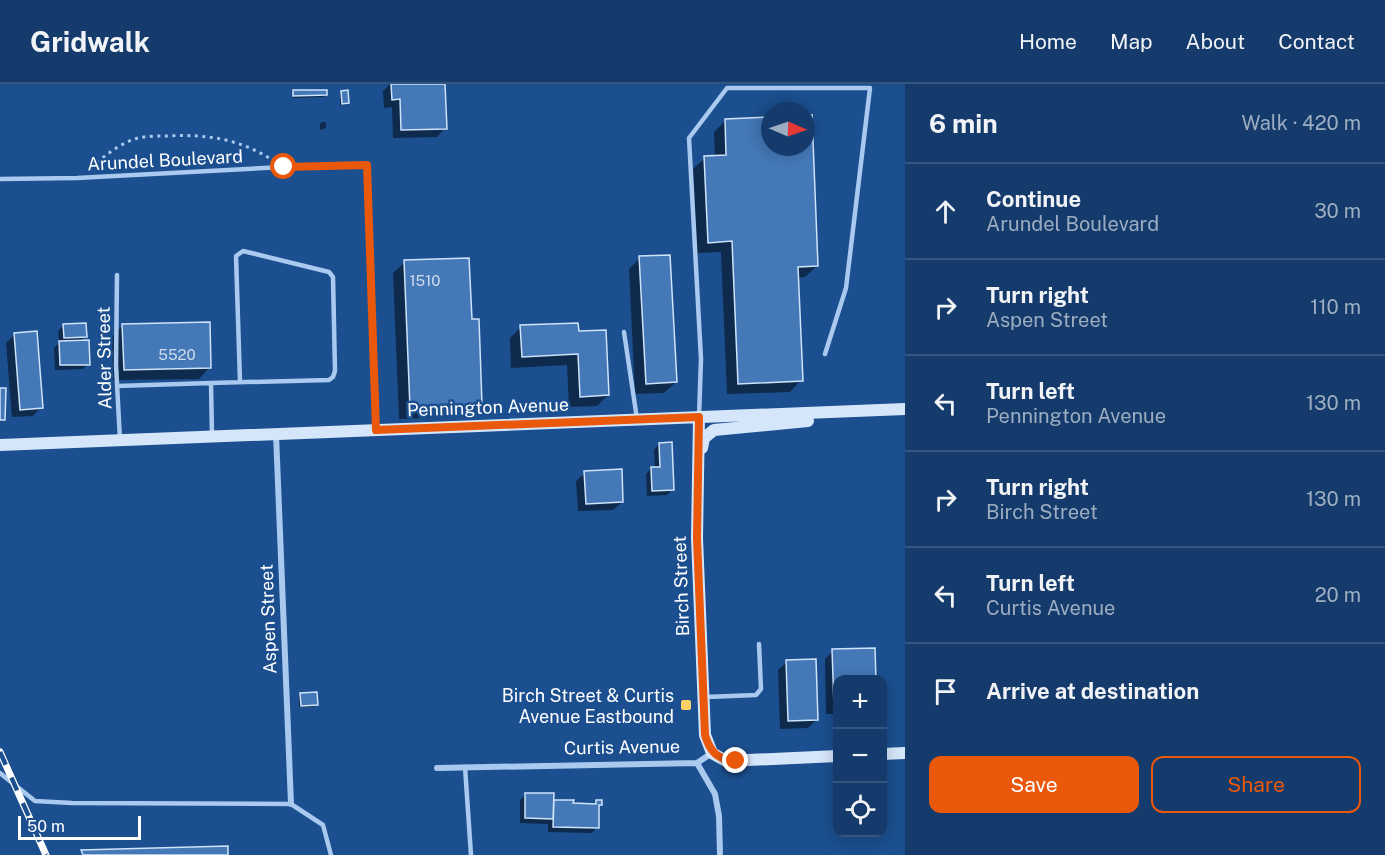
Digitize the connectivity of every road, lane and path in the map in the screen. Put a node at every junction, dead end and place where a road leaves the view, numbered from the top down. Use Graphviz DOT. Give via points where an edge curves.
graph roads {
  1 [pos="367,165"];
  2 [pos="284,167"];
  3 [pos="77,178"];
  4 [pos="0,179"];
  5 [pos="117,275"];
  6 [pos="624,332"];
  7 [pos="825,354"];
  8 [pos="240,382"];
  9 [pos="211,383"];
  10 [pos="117,386"];
  11 [pos="905,411"];
  12 [pos="699,417"];
  13 [pos="637,419"];
  14 [pos="376,430"];
  15 [pos="276,434"];
  16 [pos="212,436"];
  17 [pos="120,440"];
  18 [pos="0,445"];
  19 [pos="698,474"];
  20 [pos="759,644"];
  21 [pos="703,697"];
  22 [pos="712,753"];
  23 [pos="905,753"];
  24 [pos="887,754"];
  25 [pos="833,756"];
  26 [pos="697,763"];
  27 [pos="465,767"];
  28 [pos="437,768"];
  29 [pos="0,772"];
  30 [pos="291,804"];
  31 [pos="331,855"];
  32 [pos="471,855"];
  33 [pos="720,855"];
  1 -- 2 [label="lane, Arundel Boulevard"];
  1 -- 14 [label="street"];
  2 -- 3 [label="lane, Arundel Boulevard"];
  2 -- 3 [label="path" via="259,152 217,137 160,136 124,144"];
  3 -- 4 [label="lane, Arundel Boulevard"];
  5 -- 10 [label="lane, Alder Street"];
  6 -- 13 [label="lane"];
  7 -- 12 [label="lane" via="846,288 870,87 727,88 689,138 701,359"];
  8 -- 8 [label="lane" via="333,377 333,277 329,272 239,252 236,256"];
  8 -- 9 [label="lane"];
  9 -- 10 [label="lane"];
  9 -- 16 [label="lane"];
  10 -- 17 [label="lane, Alder Street"];
  11 -- 12 [label="main road, Pennington Avenue"];
  11 -- 19 [label="main road" via="714,430 705,438"];
  12 -- 13 [label="main road, Pennington Avenue"];
  12 -- 19 [label="main road, Birch Street"];
  13 -- 14 [label="main road, Pennington Avenue"];
  14 -- 15 [label="main road, Pennington Avenue"];
  15 -- 16 [label="main road, Pennington Avenue"];
  15 -- 30 [label="street, Aspen Street"];
  16 -- 17 [label="main road, Pennington Avenue"];
  17 -- 18 [label="main road, Pennington Avenue"];
  19 -- 21 [label="main road, Birch Street"];
  20 -- 21 [label="lane" via="761,689 756,695"];
  21 -- 22 [label="main road, Birch Street" via="705,735"];
  22 -- 25 [label="main road" via="726,761"];
  22 -- 26 [label="street, Curtis Avenue"];
  23 -- 24 [label="main road"];
  26 -- 27 [label="street, Curtis Avenue"];
  26 -- 33 [label="street" via="715,794"];
  27 -- 28 [label="street, Curtis Avenue"];
  27 -- 32 [label="lane"];
  29 -- 30 [label="lane" via="35,801"];
  30 -- 31 [label="lane" via="323,825"];
}
